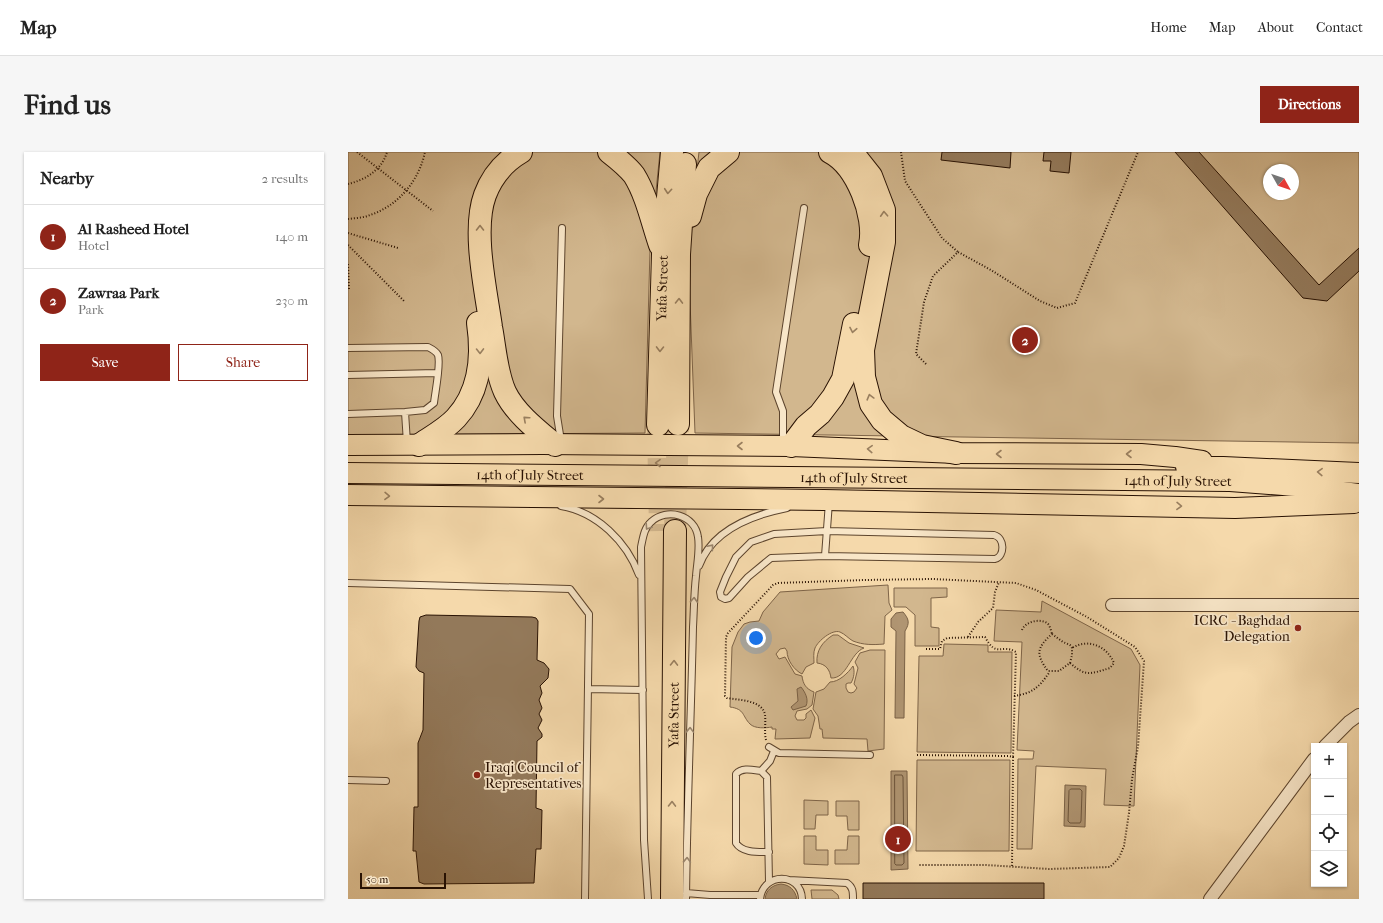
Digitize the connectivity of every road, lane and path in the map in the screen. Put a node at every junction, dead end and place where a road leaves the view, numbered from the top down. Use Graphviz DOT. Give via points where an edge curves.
graph roads {
  1 [pos="357,152"];
  2 [pos="388,152"];
  3 [pos="425,152"];
  4 [pos="495,152"];
  5 [pos="521,152"];
  6 [pos="609,152"];
  7 [pos="672,152"];
  8 [pos="687,152"];
  9 [pos="728,152"];
  10 [pos="830,152"];
  11 [pos="852,152"];
  12 [pos="901,152"];
  13 [pos="1138,152"];
  14 [pos="378,168"];
  15 [pos="348,184"];
  16 [pos="407,191"];
  17 [pos="804,208"];
  18 [pos="433,211"];
  19 [pos="348,219"];
  20 [pos="562,228"];
  21 [pos="348,232"];
  22 [pos="348,245"];
  23 [pos="398,248"];
  24 [pos="958,252"];
  25 [pos="671,254"];
  26 [pos="348,264"];
  27 [pos="349,290"];
  28 [pos="405,302"];
  29 [pos="348,348"];
  30 [pos="926,364"];
  31 [pos="438,373"];
  32 [pos="348,375"];
  33 [pos="405,412"];
  34 [pos="348,414"];
  35 [pos="668,425"];
  36 [pos="348,445"];
  37 [pos="413,445"];
  38 [pos="558,445"];
  39 [pos="787,446"];
  40 [pos="956,453"];
  41 [pos="348,459"];
  42 [pos="1223,467"];
  43 [pos="348,473"];
  44 [pos="1359,473"];
  45 [pos="348,482"];
  46 [pos="1359,494"];
  47 [pos="348,495"];
  48 [pos="516,498"];
  49 [pos="1359,498"];
  50 [pos="826,501"];
  51 [pos="1359,503"];
  52 [pos="827,531"];
  53 [pos="825,556"];
  54 [pos="642,582"];
  55 [pos="695,582"];
  56 [pos="999,582"];
  57 [pos="348,583"];
  58 [pos="1112,605"];
  59 [pos="1359,605"];
  60 [pos="1022,630"];
  61 [pos="1052,634"];
  62 [pos="967,637"];
  63 [pos="1072,648"];
  64 [pos="926,649"];
  65 [pos="1070,663"];
  66 [pos="1048,671"];
  67 [pos="588,688"];
  68 [pos="643,690"];
  69 [pos="1014,696"];
  70 [pos="1359,715"];
  71 [pos="1328,743"];
  72 [pos="769,747"];
  73 [pos="774,751"];
  74 [pos="870,755"];
  75 [pos="918,755"];
  76 [pos="1013,757"];
  77 [pos="1311,763"];
  78 [pos="761,771"];
  79 [pos="348,780"];
  80 [pos="386,781"];
  81 [pos="769,852"];
  82 [pos="918,865"];
  83 [pos="1012,867"];
  84 [pos="789,880"];
  85 [pos="770,882"];
  86 [pos="681,897"];
  87 [pos="760,897"];
  88 [pos="585,899"];
  89 [pos="648,899"];
  90 [pos="658,899"];
  91 [pos="802,899"];
  92 [pos="853,899"];
  93 [pos="1210,899"];
  1 -- 14 [label="path"];
  2 -- 14 [label="path"];
  3 -- 16 [label="path" via="422,166"];
  4 -- 37 [label="highway, one-way" via="474,184 466,219 466,244 479,335 480,359 476,383 467,404 455,419"];
  38 -- 5 [label="highway, one-way" via="517,411 505,392 498,368 482,266 480,217 485,196 496,173"];
  6 -- 25 [label="highway" via="633,174"];
  7 -- 25 [label="highway, Yafa Street, one-way"];
  8 -- 25 [label="highway, Yafa Street"];
  9 -- 25 [label="highway" via="709,168"];
  10 -- 39 [label="highway, one-way" via="838,156 856,180 869,209 871,241 843,379 820,414"];
  40 -- 11 [label="highway, one-way" via="922,446 901,436 882,420 871,404 864,377 863,350 884,242 884,210 871,176"];
  12 -- 24 [label="path" via="905,181 942,238"];
  13 -- 24 [label="path" via="1075,303 1057,308 1040,301"];
  14 -- 15 [label="path" via="369,176"];
  14 -- 16 [label="path"];
  16 -- 18 [label="path"];
  16 -- 19 [label="path" via="391,205 370,215"];
  17 -- 39 [label="lane" via="776,392 783,411"];
  20 -- 38 [label="lane" via="556,416"];
  21 -- 23 [label="path"];
  22 -- 28 [label="path"];
  24 -- 30 [label="path" via="933,276 924,302 916,354"];
  25 -- 35 [label="highway, Yafa Street"];
  26 -- 27 [label="path"];
  29 -- 31 [label="lane" via="428,348 438,356"];
  31 -- 32 [label="lane"];
  31 -- 33 [label="lane" via="434,403 425,410"];
  33 -- 34 [label="lane"];
  33 -- 37 [label="lane"];
  36 -- 37 [label="main road"];
  37 -- 38 [label="main road"];
  39 -- 38 [label="main road, one-way"];
  40 -- 39 [label="main road, one-way"];
  42 -- 40 [label="main road, one-way" via="1191,459 1152,455"];
  42 -- 41 [label="main road, 14th of July Street, one-way" via="1082,468"];
  44 -- 42 [label="main road, 14th of July Street, one-way"];
  43 -- 46 [label="main road, 14th of July Street" via="1230,481"];
  45 -- 49 [label="main road"];
  47 -- 48 [label="main road, 14th of July Street, one-way"];
  48 -- 50 [label="main road, 14th of July Street, one-way"];
  48 -- 54 [label="lane" via="568,507 587,514 604,525 630,556"];
  50 -- 51 [label="main road, 14th of July Street, one-way" via="1235,508"];
  50 -- 52 [label="lane"];
  55 -- 50 [label="lane, one-way" via="702,557 714,542 735,526 758,515"];
  52 -- 53 [label="lane"];
  52 -- 53 [label="lane" via="774,534 751,542 736,557 720,592 721,596 729,598 771,558"];
  52 -- 53 [label="lane" via="994,535 1002,540 1002,554 995,559"];
  55 -- 54 [label="lane, one-way" via="699,543 695,527 683,516 668,514 658,517 646,528 641,547"];
  54 -- 68 [label="lane"];
  86 -- 55 [label="lane, one-way"];
  56 -- 62 [label="path" via="993,608"];
  56 -- 72 [label="path" via="933,579 785,582 773,585 726,637 725,696 761,706 765,712 765,738"];
  56 -- 83 [label="path" via="1016,583 1036,590 1087,617 1135,647 1144,661 1138,747 1126,836 1120,858 1110,867"];
  57 -- 67 [label="lane" via="570,589 589,614"];
  58 -- 59 [label="street"];
  60 -- 61 [label="path" via="1023,626 1030,622 1040,621 1050,626"];
  61 -- 63 [label="path"];
  61 -- 66 [label="path" via="1039,649 1043,666"];
  62 -- 64 [label="path" via="948,638 942,641 940,649"];
  62 -- 69 [label="path" via="985,637 995,649 1012,649 1016,652"];
  63 -- 65 [label="path"];
  63 -- 65 [label="path" via="1089,642 1109,654 1114,663 1110,668 1087,674"];
  65 -- 66 [label="path" via="1059,671"];
  66 -- 69 [label="path" via="1033,691"];
  67 -- 68 [label="lane"];
  67 -- 88 [label="lane"];
  68 -- 89 [label="lane" via="644,840"];
  69 -- 76 [label="path"];
  70 -- 71 [label="street"];
  72 -- 73 [label="lane"];
  73 -- 74 [label="lane"];
  73 -- 78 [label="lane" via="770,761"];
  75 -- 76 [label="path"];
  76 -- 83 [label="path"];
  77 -- 93 [label="street"];
  78 -- 81 [label="lane" via="767,777"];
  78 -- 81 [label="lane" via="743,770 736,774 736,842 738,848 743,850"];
  79 -- 80 [label="lane"];
  81 -- 85 [label="lane"];
  82 -- 83 [label="path"];
  84 -- 85 [label="lane" via="782,878"];
  84 -- 91 [label="lane" via="800,890"];
  84 -- 92 [label="lane" via="846,883 852,888"];
  85 -- 87 [label="lane" via="765,885"];
  86 -- 87 [label="lane"];
  86 -- 90 [label="highway, Yafa Street, one-way" via="668,531"];
}
